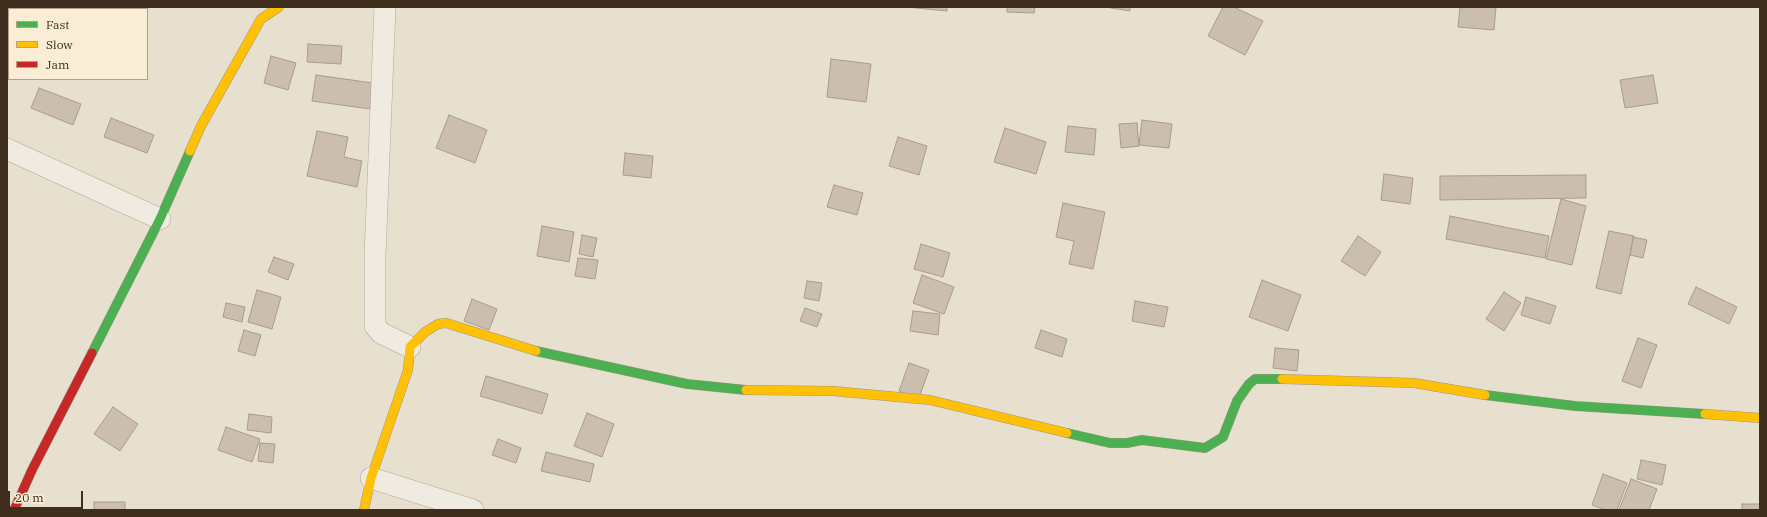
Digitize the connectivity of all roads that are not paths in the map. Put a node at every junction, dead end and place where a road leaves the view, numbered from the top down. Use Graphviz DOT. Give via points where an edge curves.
graph roads {
  1 [pos="279,7"];
  2 [pos="385,7"];
  3 [pos="7,149"];
  4 [pos="160,220"];
  5 [pos="410,347"];
  6 [pos="1760,418"];
  7 [pos="370,478"];
  8 [pos="14,510"];
  9 [pos="364,510"];
  10 [pos="473,510"];
  1 -- 4 [label="street" via="261,19 248,41 201,126"];
  2 -- 5 [label="street" via="375,255 375,326 381,333"];
  3 -- 4 [label="street"];
  4 -- 8 [label="street"];
  5 -- 6 [label="street" via="425,332 438,324 446,323 526,349 687,384 749,390 891,395 976,410 1110,443 1142,440 1194,448 1205,448 1223,437 1245,389 1255,379 1264,378 1414,383 1483,395 1575,406"];
  5 -- 7 [label="street" via="408,370"];
  7 -- 9 [label="street"];
  7 -- 10 [label="street"];
}
